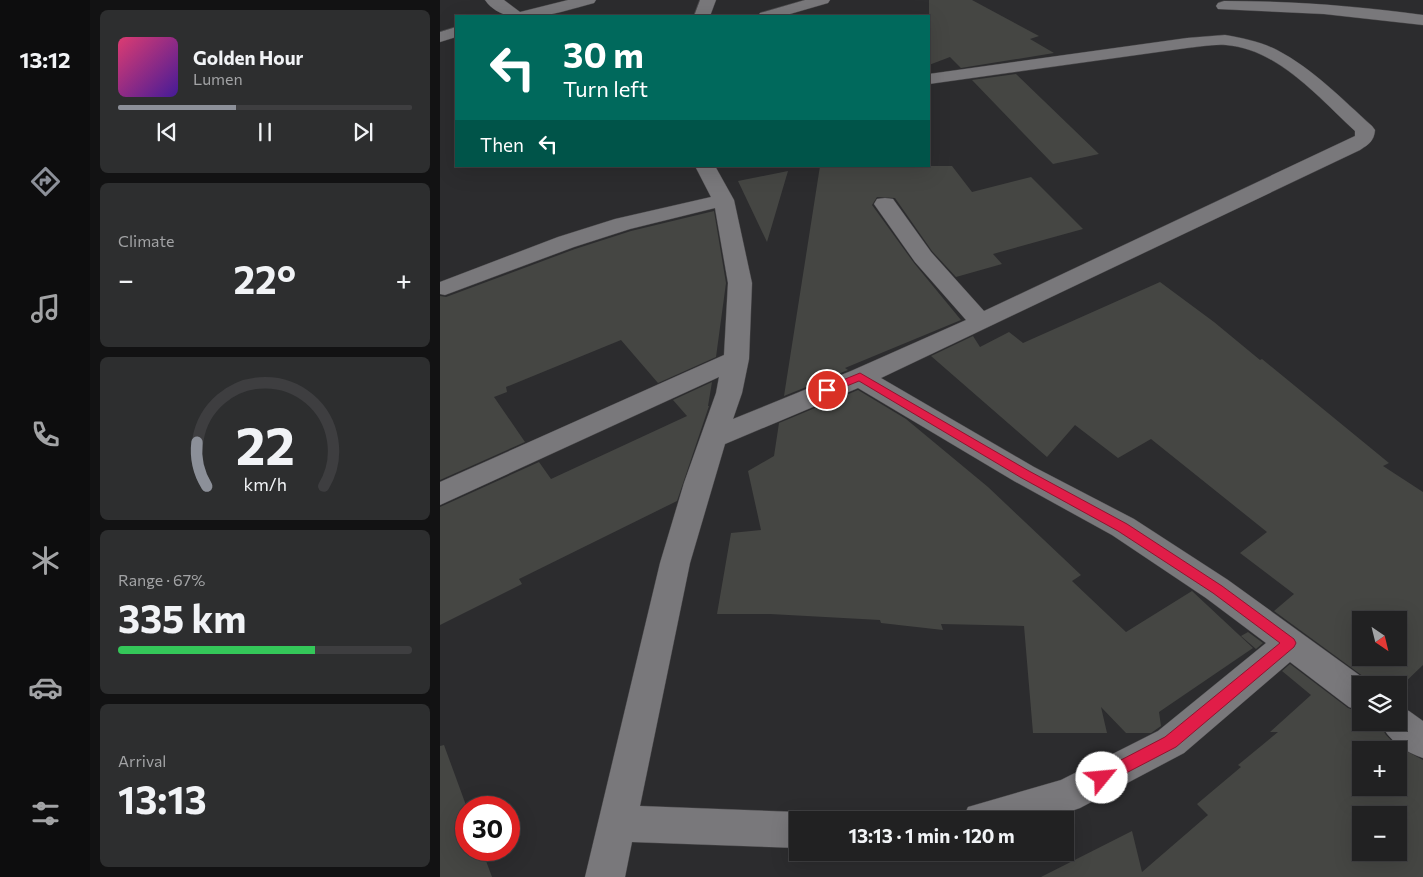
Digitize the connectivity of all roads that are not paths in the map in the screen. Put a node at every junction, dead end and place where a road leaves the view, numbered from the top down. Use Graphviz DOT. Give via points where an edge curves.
graph roads {
  1 [pos="493,0"];
  2 [pos="588,0"];
  3 [pos="708,0"];
  4 [pos="822,0"];
  5 [pos="1220,3"];
  6 [pos="515,15"];
  7 [pos="526,15"];
  8 [pos="702,15"];
  9 [pos="770,15"];
  10 [pos="1423,20"];
  11 [pos="1236,30"];
  12 [pos="455,32"];
  13 [pos="440,36"];
  14 [pos="930,78"];
  15 [pos="706,167"];
  16 [pos="723,200"];
  17 [pos="885,204"];
  18 [pos="445,288"];
  19 [pos="981,322"];
  20 [pos="736,359"];
  21 [pos="860,377"];
  22 [pos="712,439"];
  23 [pos="440,494"];
  24 [pos="1290,643"];
  25 [pos="1352,689"];
  26 [pos="1407,730"];
  27 [pos="1423,742"];
  28 [pos="1013,811"];
  29 [pos="616,823"];
  30 [pos="789,830"];
  31 [pos="605,877"];
  1 -- 6 [label="street"];
  2 -- 7 [label="street"];
  3 -- 8 [label="street"];
  4 -- 9 [label="street"];
  5 -- 10 [label="street" via="1364,12"];
  5 -- 11 [label="street"];
  11 -- 14 [label="street" via="1225,40 1205,40"];
  11 -- 19 [label="street" via="1298,70 1366,130 1364,139"];
  12 -- 13 [label="street"];
  15 -- 16 [label="street"];
  16 -- 18 [label="street" via="623,224 566,242"];
  16 -- 20 [label="street" via="740,283"];
  17 -- 19 [label="street" via="923,257"];
  19 -- 21 [label="street"];
  20 -- 22 [label="street" via="729,393"];
  20 -- 23 [label="street"];
  21 -- 22 [label="street"];
  21 -- 24 [label="street" via="1123,528 1217,589"];
  22 -- 29 [label="street" via="675,563"];
  24 -- 25 [label="street"];
  24 -- 28 [label="street" via="1171,742 1067,796"];
  26 -- 27 [label="street"];
  29 -- 30 [label="street"];
  29 -- 31 [label="street"];
}
